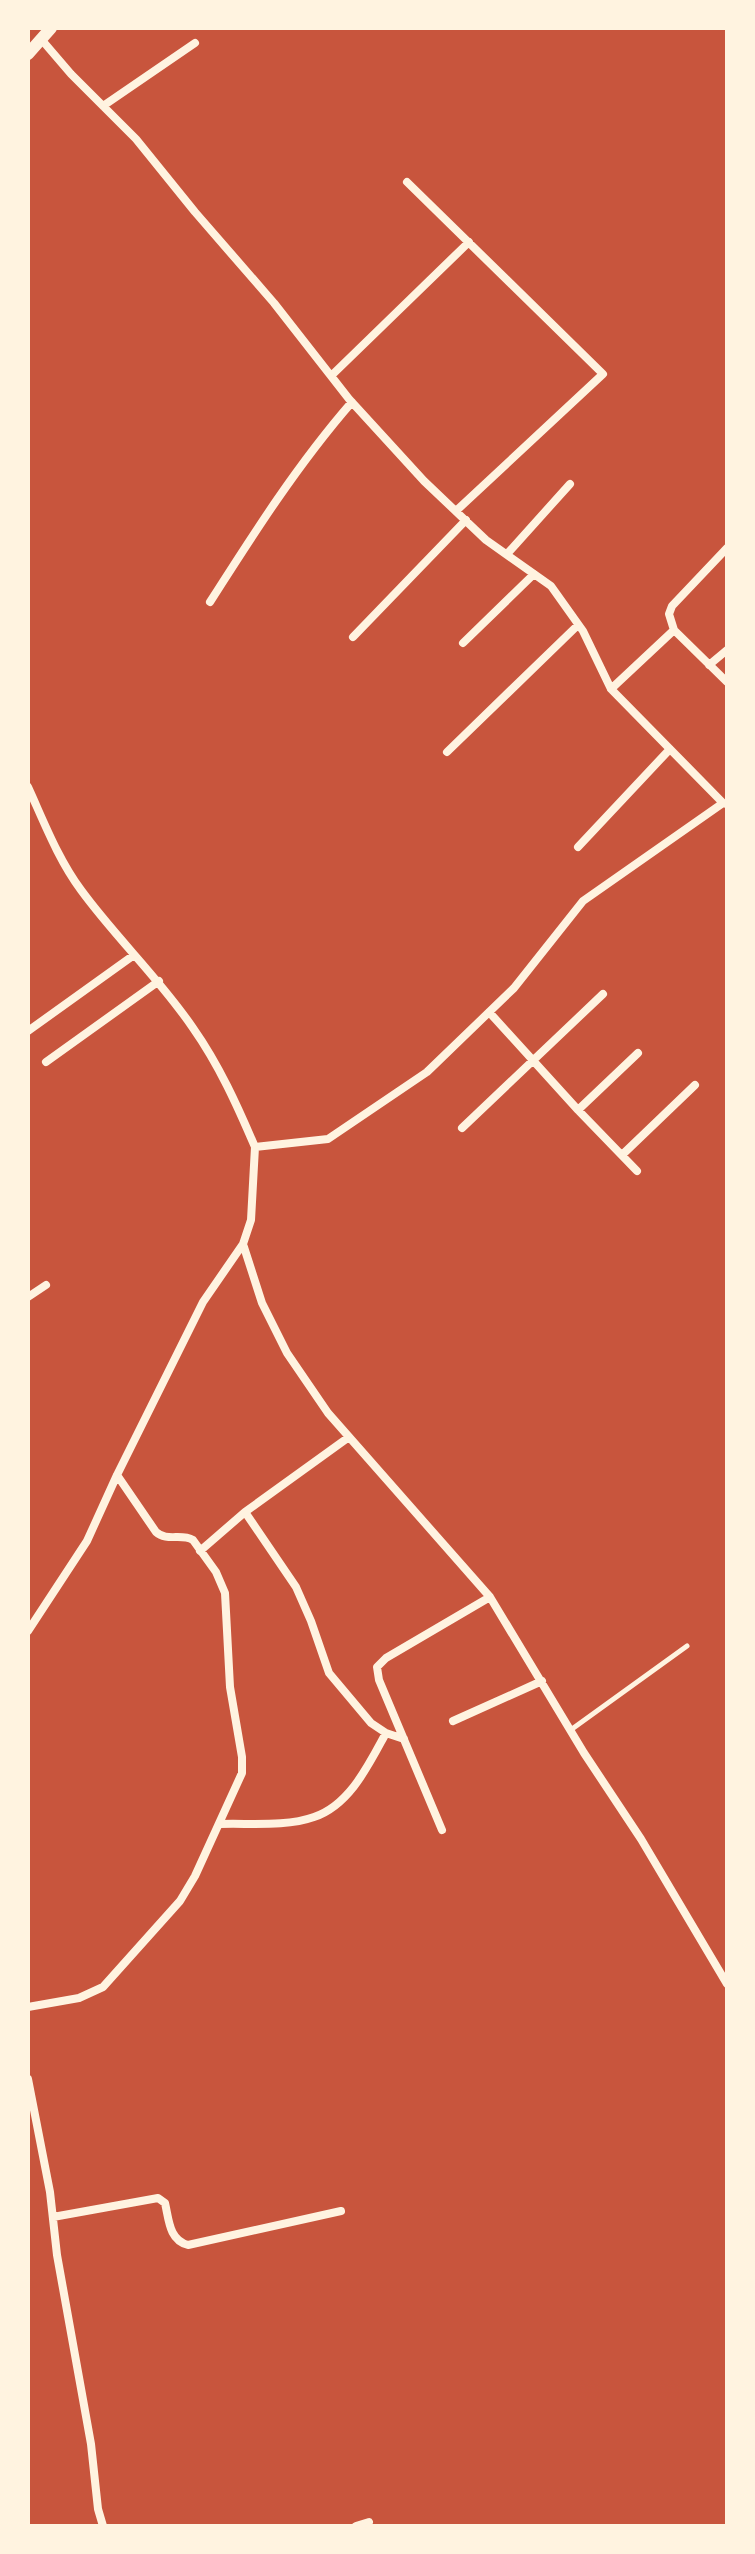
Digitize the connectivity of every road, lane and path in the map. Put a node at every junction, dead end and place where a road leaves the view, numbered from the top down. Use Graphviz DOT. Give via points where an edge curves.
graph roads {
  1 [pos="51,28"];
  2 [pos="41,39"];
  3 [pos="195,43"];
  4 [pos="28,54"];
  5 [pos="103,106"];
  6 [pos="407,182"];
  7 [pos="469,242"];
  8 [pos="331,376"];
  9 [pos="352,402"];
  10 [pos="570,484"];
  11 [pos="456,511"];
  12 [pos="466,520"];
  13 [pos="727,548"];
  14 [pos="507,554"];
  15 [pos="534,574"];
  16 [pos="210,602"];
  17 [pos="578,625"];
  18 [pos="674,630"];
  19 [pos="353,637"];
  20 [pos="463,643"];
  21 [pos="727,650"];
  22 [pos="709,665"];
  23 [pos="727,682"];
  24 [pos="611,689"];
  25 [pos="670,749"];
  26 [pos="447,752"];
  27 [pos="28,787"];
  28 [pos="725,804"];
  29 [pos="578,847"];
  30 [pos="134,955"];
  31 [pos="159,981"];
  32 [pos="603,994"];
  33 [pos="489,1012"];
  34 [pos="28,1031"];
  35 [pos="638,1053"];
  36 [pos="533,1061"];
  37 [pos="46,1062"];
  38 [pos="695,1085"];
  39 [pos="578,1110"];
  40 [pos="462,1128"];
  41 [pos="255,1147"];
  42 [pos="622,1155"];
  43 [pos="637,1171"];
  44 [pos="243,1244"];
  45 [pos="46,1285"];
  46 [pos="28,1297"];
  47 [pos="349,1437"];
  48 [pos="117,1475"];
  49 [pos="245,1512"];
  50 [pos="200,1551"];
  51 [pos="490,1597"];
  52 [pos="28,1631"];
  53 [pos="687,1646"];
  54 [pos="542,1681"];
  55 [pos="453,1721"];
  56 [pos="572,1729"];
  57 [pos="386,1733"];
  58 [pos="404,1739"];
  59 [pos="220,1824"];
  60 [pos="442,1830"];
  61 [pos="727,1984"];
  62 [pos="28,2007"];
  63 [pos="28,2079"];
  64 [pos="341,2211"];
  65 [pos="53,2217"];
  66 [pos="369,2522"];
  67 [pos="103,2526"];
  68 [pos="356,2526"];
  1 -- 2 [label="street"];
  2 -- 4 [label="street"];
  2 -- 5 [label="street"];
  3 -- 5 [label="street"];
  5 -- 8 [label="street"];
  6 -- 7 [label="street"];
  7 -- 8 [label="street"];
  7 -- 11 [label="street" via="603,374"];
  8 -- 9 [label="street"];
  9 -- 11 [label="street"];
  9 -- 16 [label="street" via="276,500"];
  10 -- 14 [label="street"];
  11 -- 12 [label="street"];
  12 -- 14 [label="street"];
  12 -- 19 [label="street"];
  13 -- 18 [label="street" via="672,606"];
  14 -- 15 [label="street"];
  15 -- 17 [label="street" via="551,586"];
  15 -- 20 [label="street"];
  17 -- 24 [label="street"];
  17 -- 26 [label="street"];
  18 -- 22 [label="street"];
  18 -- 24 [label="street"];
  21 -- 22 [label="street"];
  22 -- 23 [label="street"];
  24 -- 25 [label="street"];
  25 -- 28 [label="street"];
  25 -- 29 [label="street"];
  27 -- 30 [label="street" via="80,888"];
  28 -- 33 [label="street" via="583,901"];
  30 -- 31 [label="street"];
  30 -- 34 [label="street"];
  31 -- 37 [label="street"];
  31 -- 41 [label="street" via="224,1076"];
  32 -- 36 [label="street"];
  33 -- 36 [label="street"];
  33 -- 41 [label="street" via="427,1072 328,1139"];
  35 -- 39 [label="street"];
  36 -- 39 [label="street"];
  36 -- 40 [label="street"];
  38 -- 42 [label="street"];
  39 -- 42 [label="street"];
  41 -- 44 [label="street" via="251,1220"];
  42 -- 43 [label="street"];
  44 -- 47 [label="street" via="262,1303 287,1353"];
  44 -- 48 [label="street" via="203,1302"];
  45 -- 46 [label="street"];
  47 -- 49 [label="street"];
  47 -- 51 [label="street"];
  48 -- 50 [label="street" via="156,1532 188,1537"];
  48 -- 52 [label="street" via="87,1541"];
  49 -- 50 [label="street"];
  49 -- 57 [label="street" via="296,1587 329,1673"];
  50 -- 59 [label="street" via="225,1593 230,1687 242,1766"];
  51 -- 54 [label="street"];
  51 -- 58 [label="street" via="380,1663 377,1673"];
  53 -- 56 [label="lane"];
  54 -- 55 [label="street"];
  54 -- 56 [label="street"];
  56 -- 61 [label="street"];
  57 -- 58 [label="street"];
  57 -- 59 [label="street" via="357,1783 322,1814 298,1821"];
  58 -- 60 [label="street"];
  59 -- 62 [label="street" via="180,1901 103,1987 79,1998"];
  63 -- 65 [label="street"];
  64 -- 65 [label="street" via="188,2245 174,2237 165,2203 158,2198"];
  65 -- 67 [label="street"];
  66 -- 68 [label="street"];
}
